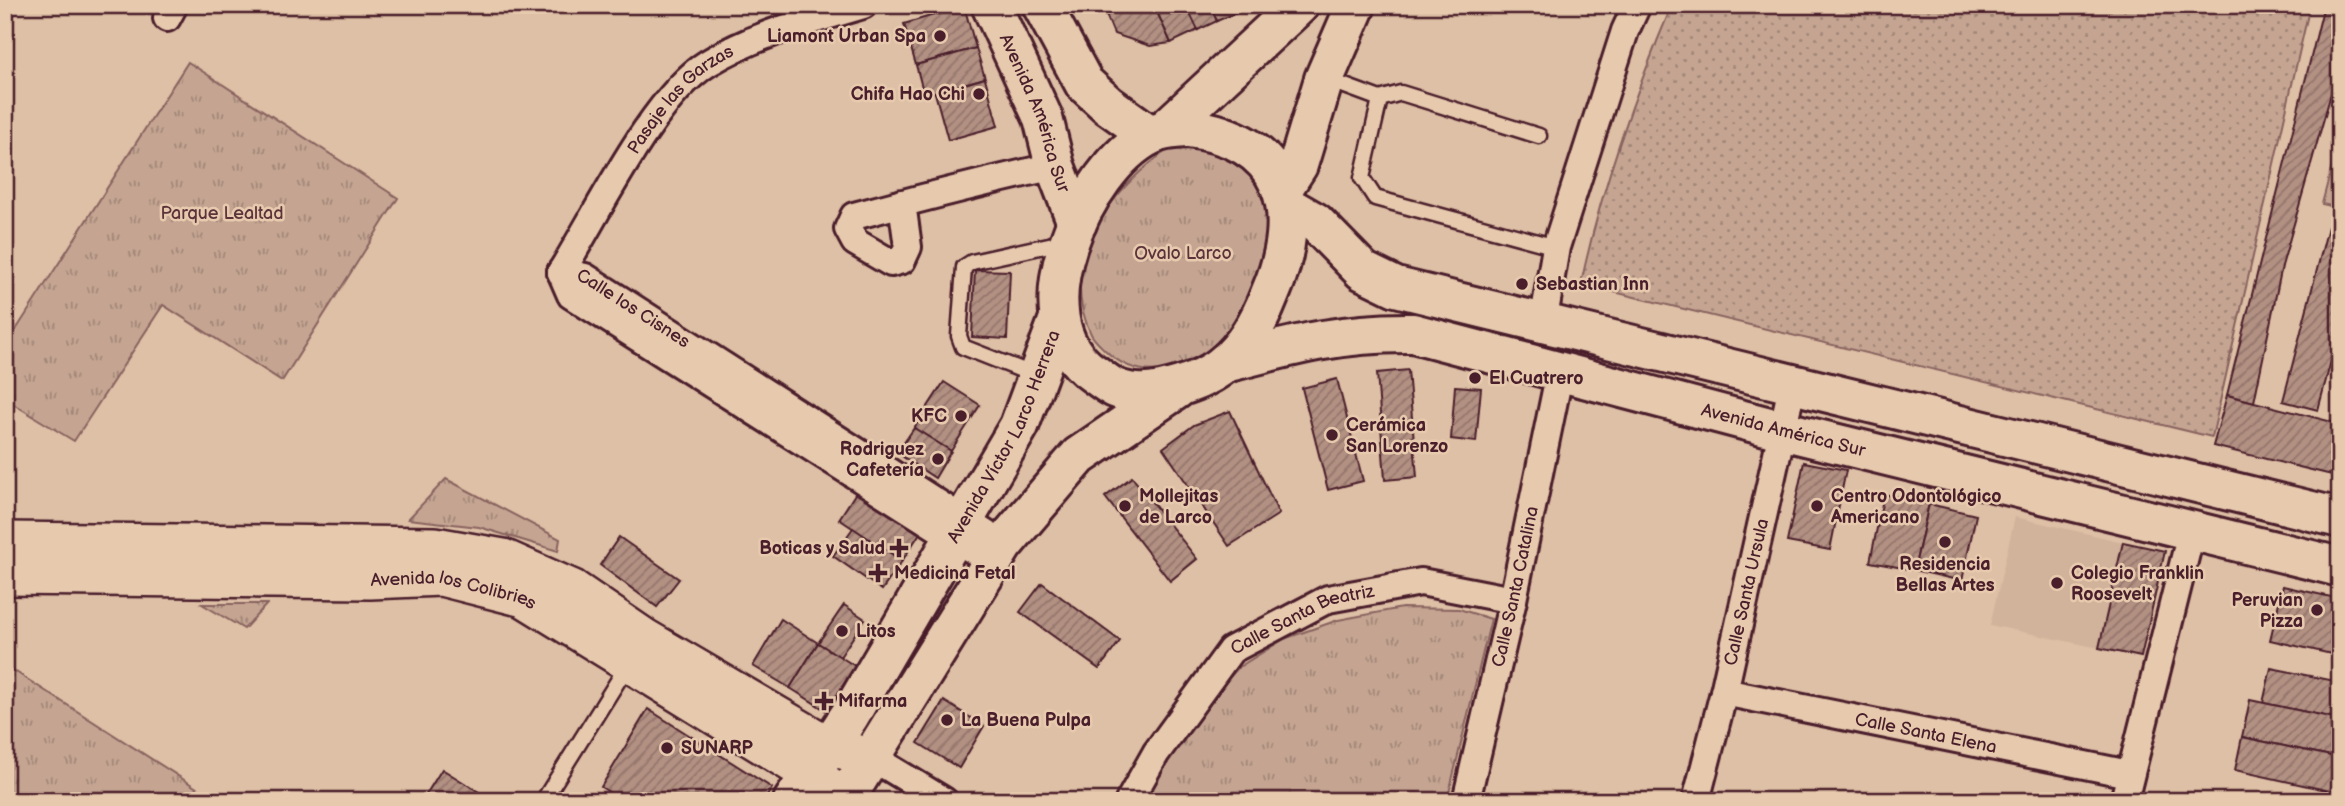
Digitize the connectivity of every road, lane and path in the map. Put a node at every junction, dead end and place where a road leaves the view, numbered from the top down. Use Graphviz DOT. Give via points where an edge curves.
graph roads {
  1 [pos="863,5"];
  2 [pos="991,5"];
  3 [pos="1042,5"];
  4 [pos="1299,5"];
  5 [pos="1356,5"];
  6 [pos="1637,5"];
  7 [pos="1324,79"];
  8 [pos="1380,99"];
  9 [pos="1158,133"];
  10 [pos="1539,136"];
  11 [pos="1055,166"];
  12 [pos="1284,198"];
  13 [pos="902,203"];
  14 [pos="1073,232"];
  15 [pos="1556,247"];
  16 [pos="561,272"];
  17 [pos="1058,321"];
  18 [pos="1543,324"];
  19 [pos="1226,363"];
  20 [pos="1560,371"];
  21 [pos="1037,376"];
  22 [pos="1793,382"];
  23 [pos="1178,387"];
  24 [pos="1781,430"];
  25 [pos="2340,517"];
  26 [pos="2192,529"];
  27 [pos="960,530"];
  28 [pos="5,541"];
  29 [pos="998,554"];
  30 [pos="180,562"];
  31 [pos="2340,567"];
  32 [pos="5,576"];
  33 [pos="1513,600"];
  34 [pos="637,651"];
  35 [pos="1724,692"];
  36 [pos="873,758"];
  37 [pos="811,774"];
  38 [pos="2130,774"];
  39 [pos="845,799"];
  40 [pos="543,801"];
  41 [pos="944,801"];
  42 [pos="1129,801"];
  43 [pos="1466,801"];
  44 [pos="1696,801"];
  45 [pos="2124,801"];
  1 -- 16 [label="street, Pasaje las Garzas" via="763,36 706,64 665,102"];
  2 -- 11 [label="main road, Avenida América Sur" via="1043,118"];
  3 -- 9 [label="main road" via="1084,83 1108,105"];
  4 -- 9 [label="main road"];
  5 -- 7 [label="main road"];
  6 -- 15 [label="street"];
  7 -- 8 [label="lane"];
  7 -- 12 [label="main road"];
  8 -- 10 [label="lane" via="1401,93"];
  8 -- 15 [label="lane" via="1362,178 1375,198"];
  9 -- 12 [label="main road" via="1200,129 1235,139 1268,166"];
  9 -- 14 [label="main road" via="1104,178"];
  11 -- 13 [label="street"];
  11 -- 14 [label="main road, Avenida América Sur"];
  12 -- 18 [label="main road" via="1363,271 1396,287"];
  12 -- 19 [label="main road" via="1288,242 1283,265 1258,325"];
  14 -- 17 [label="main road" via="1060,277"];
  14 -- 21 [label="lane" via="964,267 962,346"];
  15 -- 18 [label="street"];
  16 -- 27 [label="street, Calle los Cisnes" via="584,277"];
  17 -- 21 [label="main road, Avenida Víctor Larco Herrera"];
  17 -- 23 [label="main road" via="1088,370 1116,388 1145,394"];
  18 -- 22 [label="main road"];
  19 -- 20 [label="main road, Avenida América Sur" via="1362,332 1413,333"];
  19 -- 23 [label="main road"];
  20 -- 24 [label="main road, Avenida América Sur"];
  20 -- 33 [label="street, Calle Santa Catalina"];
  21 -- 27 [label="main road, Avenida Víctor Larco Herrera" via="1018,426"];
  22 -- 24 [label="street, Calle Santa Ursula"];
  22 -- 25 [label="main road"];
  23 -- 29 [label="main road" via="1079,456"];
  24 -- 26 [label="main road, Avenida América Sur"];
  24 -- 35 [label="street, Calle Santa Ursula"];
  26 -- 31 [label="main road, Avenida América Sur"];
  26 -- 38 [label="street"];
  27 -- 29 [label="street, Calle los Cisnes"];
  27 -- 37 [label="main road, Avenida Víctor Larco Herrera"];
  28 -- 30 [label="street, Avenida los Colibries"];
  29 -- 36 [label="main road"];
  30 -- 32 [label="street, Avenida los Colibries"];
  30 -- 34 [label="street, Avenida los Colibries" via="436,546 503,558 573,589"];
  33 -- 42 [label="street, Calle Santa Beatriz" via="1421,582 1328,599 1231,650 1156,752"];
  33 -- 43 [label="street, Calle Santa Catalina"];
  34 -- 37 [label="street, Avenida los Colibries"];
  34 -- 40 [label="lane"];
  35 -- 38 [label="street, Calle Santa Elena"];
  35 -- 44 [label="street, Calle Santa Ursula"];
  36 -- 37 [label="street"];
  36 -- 39 [label="main road"];
  36 -- 41 [label="street"];
  37 -- 39 [label="street, Avenida los Colibries"];
  38 -- 45 [label="street"];
}
